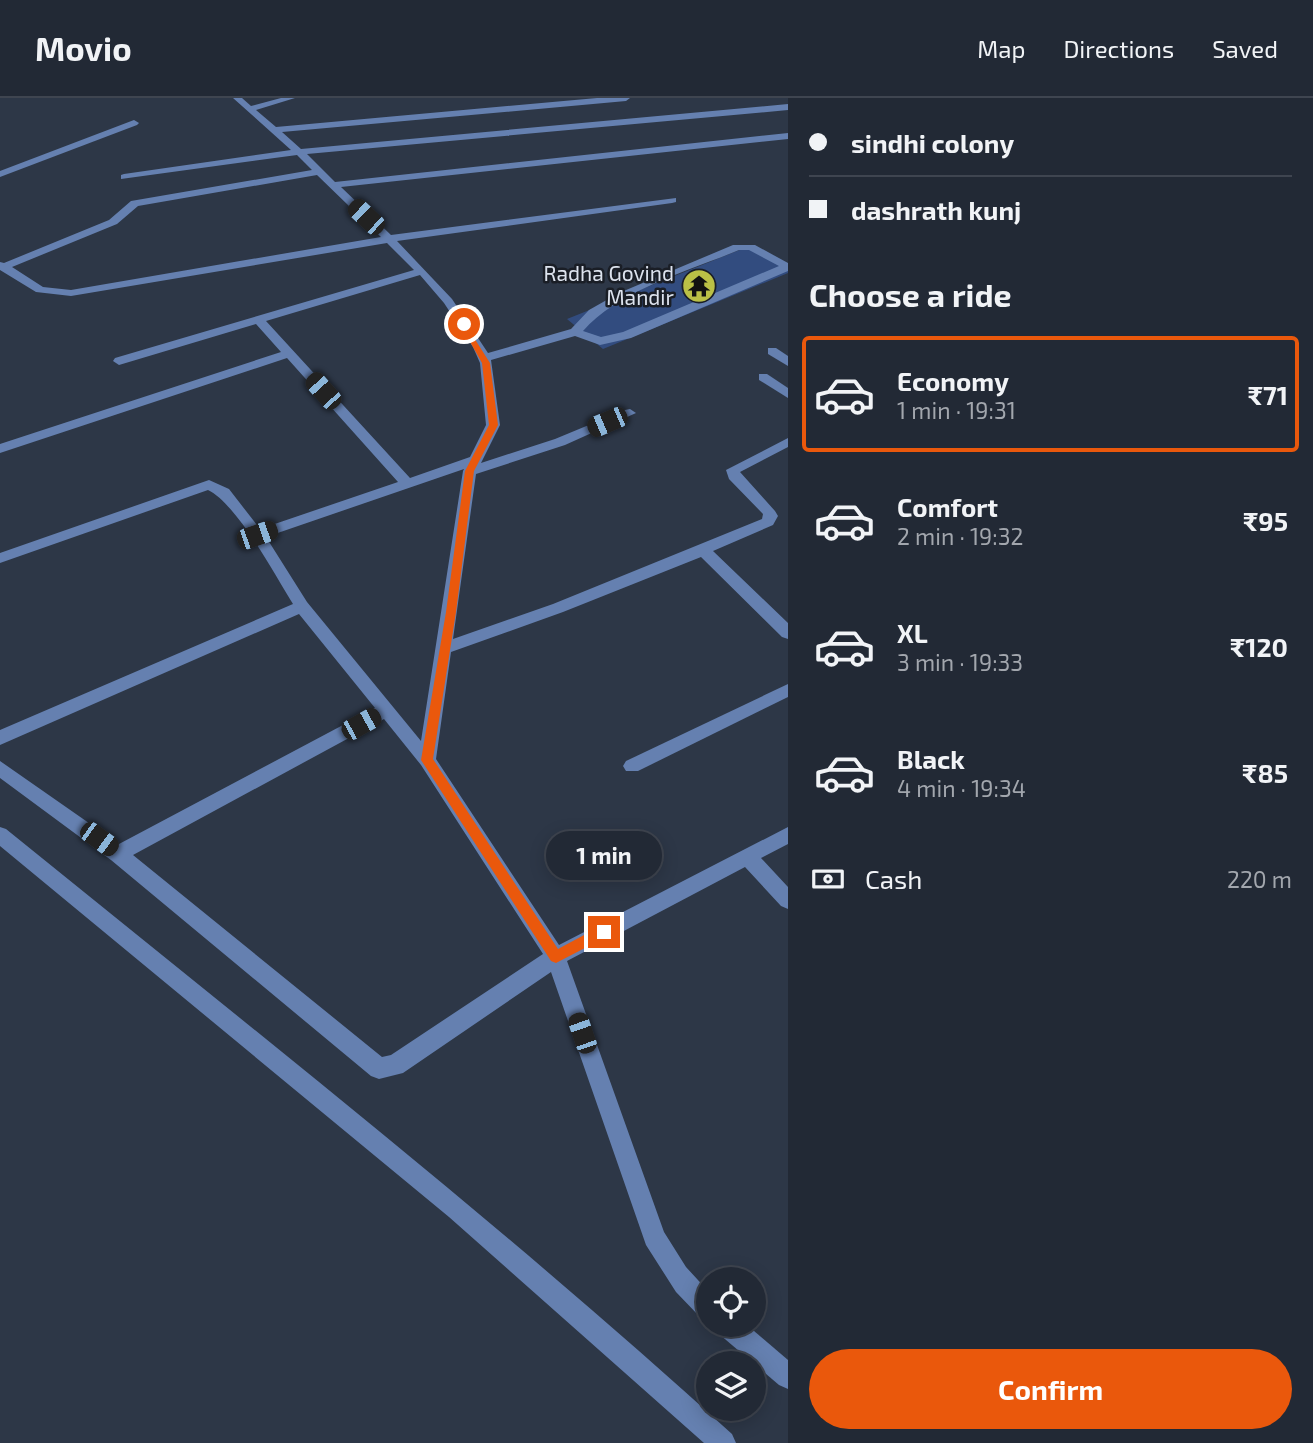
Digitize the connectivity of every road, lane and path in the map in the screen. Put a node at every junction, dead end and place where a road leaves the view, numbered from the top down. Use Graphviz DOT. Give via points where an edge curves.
graph roads {
  1 [pos="237,98"];
  2 [pos="291,98"];
  3 [pos="498,98"];
  4 [pos="626,98"];
  5 [pos="577,100"];
  6 [pos="788,107"];
  7 [pos="252,108"];
  8 [pos="513,109"];
  9 [pos="134,123"];
  10 [pos="274,130"];
  11 [pos="788,136"];
  12 [pos="299,152"];
  13 [pos="319,172"];
  14 [pos="0,174"];
  15 [pos="124,177"];
  16 [pos="333,186"];
  17 [pos="671,200"];
  18 [pos="386,236"];
  19 [pos="1,265"];
  20 [pos="788,267"];
  21 [pos="422,271"];
  22 [pos="258,319"];
  23 [pos="575,332"];
  24 [pos="772,351"];
  25 [pos="289,353"];
  26 [pos="481,353"];
  27 [pos="119,361"];
  28 [pos="788,362"];
  29 [pos="763,377"];
  30 [pos="788,394"];
  31 [pos="630,413"];
  32 [pos="788,442"];
  33 [pos="0,449"];
  34 [pos="473,465"];
  35 [pos="408,484"];
  36 [pos="257,535"];
  37 [pos="703,550"];
  38 [pos="0,558"];
  39 [pos="302,606"];
  40 [pos="788,633"];
  41 [pos="446,648"];
  42 [pos="788,690"];
  43 [pos="385,711"];
  44 [pos="0,738"];
  45 [pos="427,760"];
  46 [pos="632,766"];
  47 [pos="0,768"];
  48 [pos="0,835"];
  49 [pos="788,835"];
  50 [pos="118,854"];
  51 [pos="748,857"];
  52 [pos="788,900"];
  53 [pos="556,957"];
  54 [pos="696,1297"];
  55 [pos="742,1337"];
  56 [pos="788,1376"];
  57 [pos="723,1443"];
  1 -- 7 [label="street"];
  2 -- 7 [label="street"];
  3 -- 8 [label="street"];
  4 -- 5 [label="street"];
  5 -- 8 [label="street"];
  6 -- 12 [label="street"];
  7 -- 10 [label="street"];
  8 -- 10 [label="street" via="361,118"];
  9 -- 14 [label="street"];
  10 -- 12 [label="street"];
  11 -- 16 [label="street"];
  12 -- 13 [label="street"];
  12 -- 15 [label="street"];
  13 -- 16 [label="street"];
  13 -- 19 [label="street" via="135,203 113,222"];
  16 -- 18 [label="street"];
  17 -- 18 [label="street"];
  18 -- 19 [label="street" via="71,293 52,293 14,280"];
  18 -- 21 [label="street"];
  20 -- 23 [label="street" via="627,335 600,341"];
  20 -- 23 [label="street" via="751,247 737,247 623,295 593,312"];
  21 -- 22 [label="street"];
  21 -- 26 [label="street" via="449,301"];
  22 -- 25 [label="street"];
  22 -- 27 [label="street"];
  23 -- 26 [label="street"];
  24 -- 28 [label="street"];
  25 -- 33 [label="street"];
  25 -- 35 [label="street"];
  26 -- 34 [label="street" via="493,425"];
  29 -- 30 [label="street"];
  31 -- 34 [label="street" via="560,442"];
  32 -- 37 [label="street" via="733,470 768,511 768,522"];
  34 -- 35 [label="street"];
  34 -- 41 [label="street"];
  35 -- 36 [label="street"];
  36 -- 38 [label="street" via="224,492 209,485"];
  36 -- 39 [label="street"];
  37 -- 40 [label="street"];
  37 -- 41 [label="street"];
  39 -- 43 [label="street"];
  39 -- 44 [label="street"];
  41 -- 45 [label="street"];
  42 -- 46 [label="street"];
  43 -- 45 [label="street"];
  43 -- 50 [label="street"];
  45 -- 53 [label="street"];
  47 -- 50 [label="street"];
  48 -- 57 [label="street" via="495,1241"];
  49 -- 51 [label="street"];
  50 -- 53 [label="street" via="379,1068 395,1065"];
  51 -- 52 [label="street"];
  51 -- 53 [label="street"];
  53 -- 54 [label="street" via="654,1237 667,1265"];
  55 -- 56 [label="street"];
}
